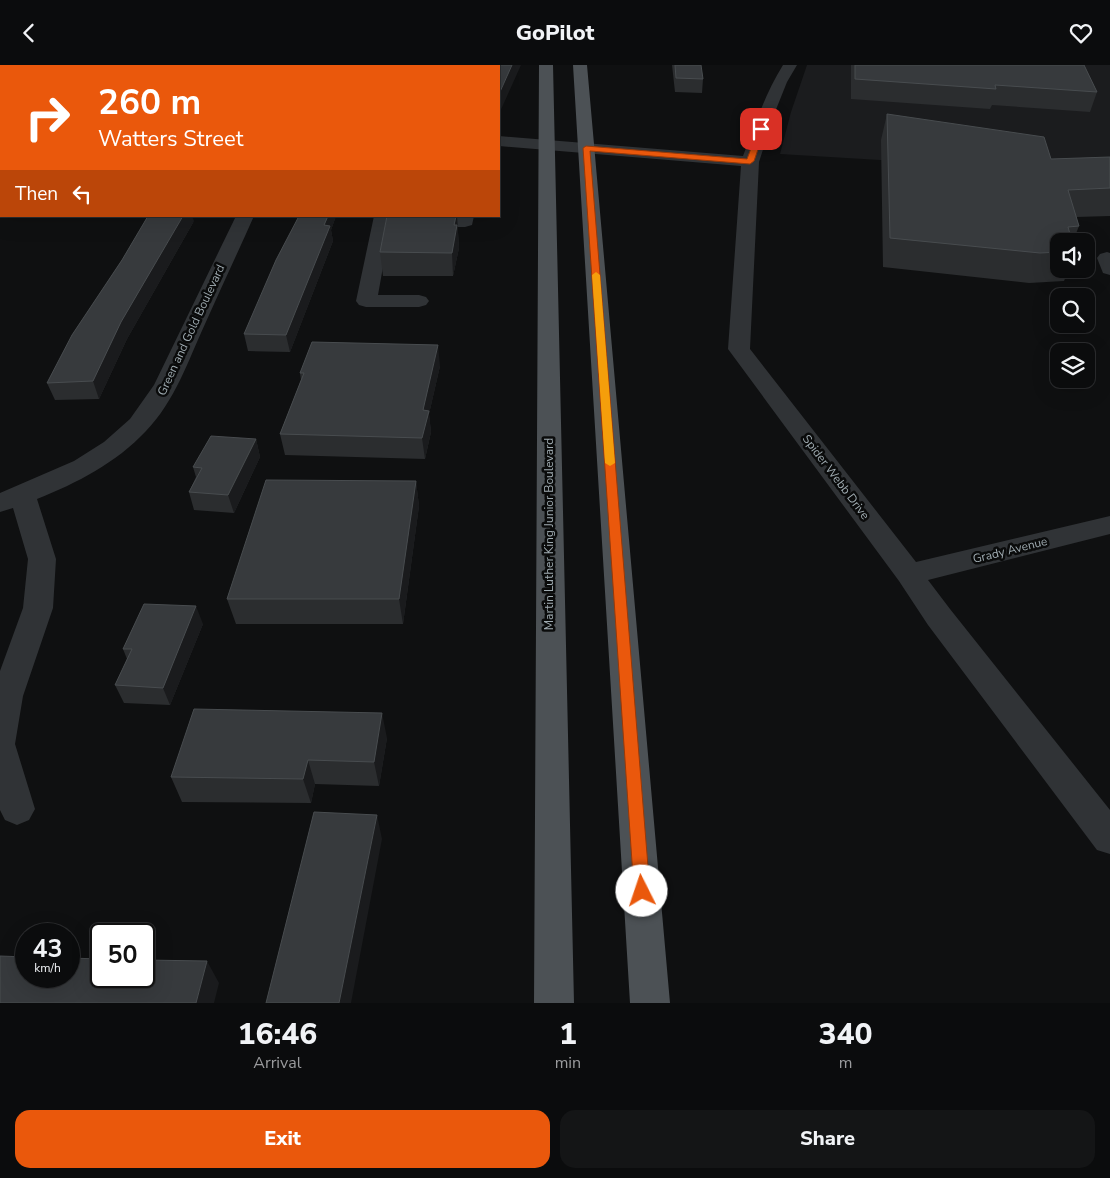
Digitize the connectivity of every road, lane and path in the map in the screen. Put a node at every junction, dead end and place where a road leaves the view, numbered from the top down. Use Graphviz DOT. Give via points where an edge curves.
graph roads {
  1 [pos="546,65"];
  2 [pos="580,65"];
  3 [pos="790,65"];
  4 [pos="500,141"];
  5 [pos="547,145"];
  6 [pos="586,148"];
  7 [pos="750,161"];
  8 [pos="245,217"];
  9 [pos="465,217"];
  10 [pos="382,219"];
  11 [pos="419,301"];
  12 [pos="11,499"];
  13 [pos="1110,525"];
  14 [pos="909,574"];
  15 [pos="0,743"];
  16 [pos="0,747"];
  17 [pos="17,809"];
  18 [pos="1110,837"];
  19 [pos="554,1003"];
  20 [pos="650,1003"];
  1 -- 5 [label="main road, Martin Luther King Junior Boulevard"];
  2 -- 6 [label="main road"];
  3 -- 7 [label="street, Spider Webb Drive" via="767,112"];
  4 -- 5 [label="street"];
  5 -- 6 [label="street"];
  5 -- 19 [label="main road, Martin Luther King Junior Boulevard"];
  6 -- 7 [label="street"];
  6 -- 20 [label="main road"];
  7 -- 14 [label="street, Spider Webb Drive" via="739,349"];
  8 -- 12 [label="street, Green and Gold Boulevard" via="175,369 148,415 127,437 101,456 57,481"];
  9 -- 10 [label="street" via="464,221"];
  10 -- 11 [label="street" via="366,301"];
  12 -- 15 [label="street, Green and Gold Boulevard" via="42,559 38,608 7,696"];
  13 -- 14 [label="street, Grady Avenue"];
  14 -- 18 [label="street, Spider Webb Drive"];
  16 -- 17 [label="street"];
}
